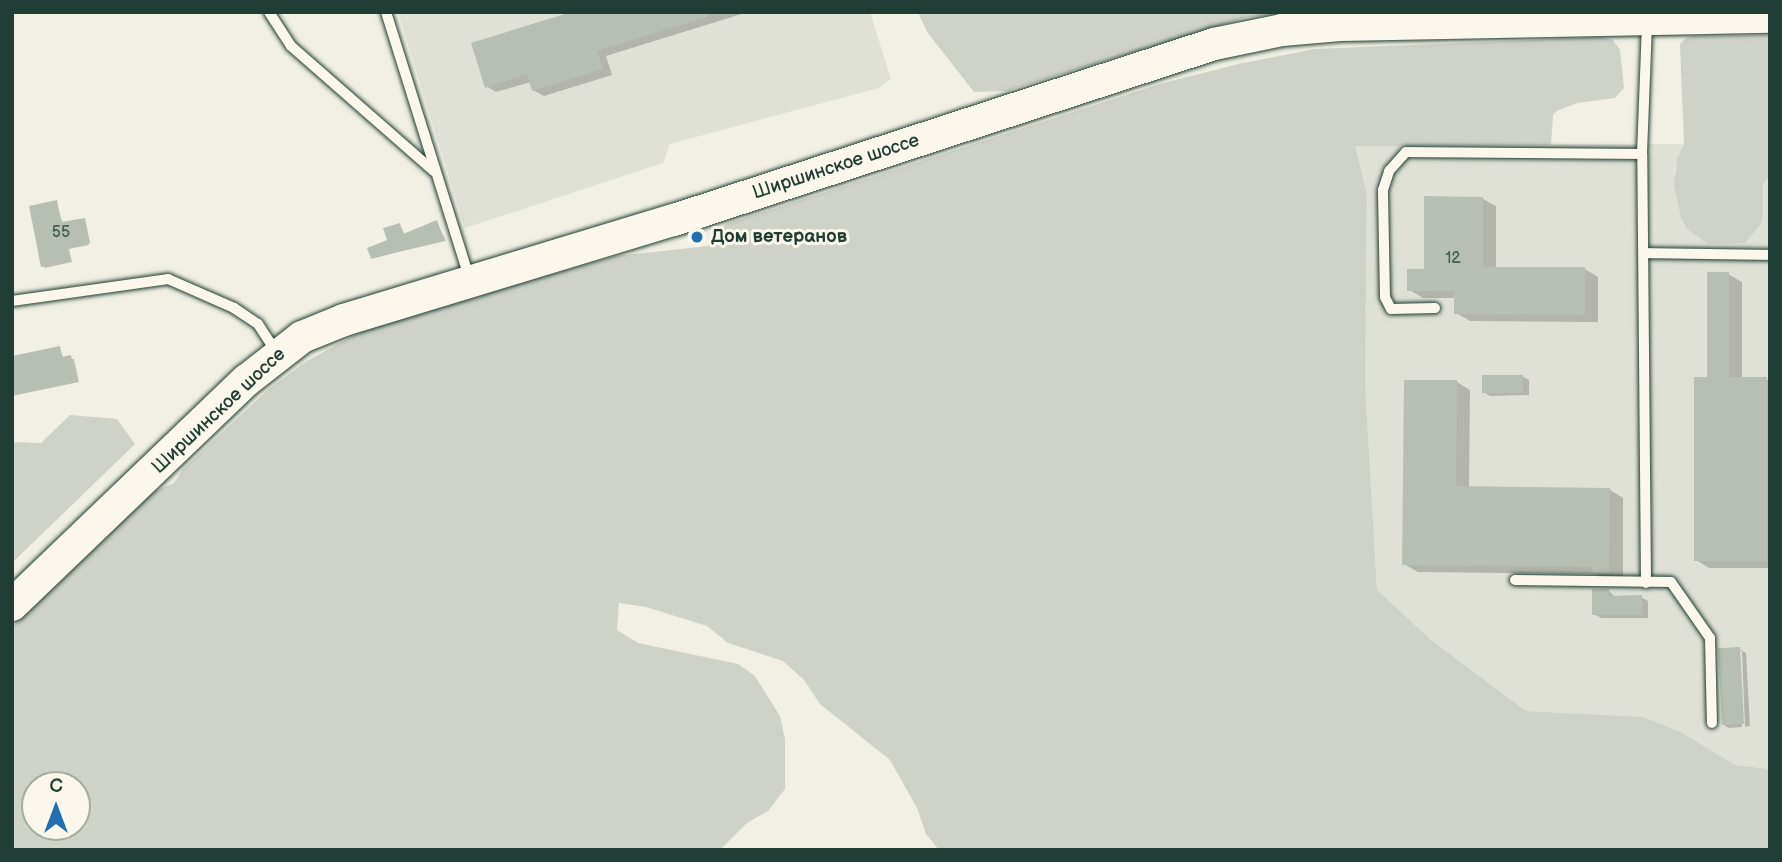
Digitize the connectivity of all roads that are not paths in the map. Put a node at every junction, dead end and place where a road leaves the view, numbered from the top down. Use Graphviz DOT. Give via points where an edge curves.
graph roads {
  1 [pos="269,12"];
  2 [pos="386,12"];
  3 [pos="1770,17"];
  4 [pos="1647,20"];
  5 [pos="1643,155"];
  6 [pos="436,172"];
  7 [pos="1644,253"];
  8 [pos="1770,256"];
  9 [pos="471,283"];
  10 [pos="12,301"];
  11 [pos="1435,308"];
  12 [pos="278,354"];
  13 [pos="1516,580"];
  14 [pos="1646,583"];
  15 [pos="12,605"];
  16 [pos="1712,723"];
  1 -- 6 [label="lane" via="291,46"];
  2 -- 6 [label="lane"];
  3 -- 4 [label="main road, Ширшинское шоссе"];
  4 -- 5 [label="lane"];
  4 -- 9 [label="main road, Ширшинское шоссе" via="1340,25 1282,30 1214,44"];
  5 -- 7 [label="lane"];
  5 -- 11 [label="lane" via="1406,152 1389,171 1383,190 1385,297 1391,309"];
  6 -- 9 [label="lane"];
  7 -- 8 [label="lane"];
  7 -- 14 [label="lane"];
  9 -- 12 [label="main road, Ширшинское шоссе" via="344,320 302,337"];
  10 -- 12 [label="lane" via="168,279 234,308 258,324"];
  12 -- 15 [label="main road, Ширшинское шоссе"];
  13 -- 14 [label="lane"];
  14 -- 16 [label="lane" via="1671,582 1710,638"];
}
